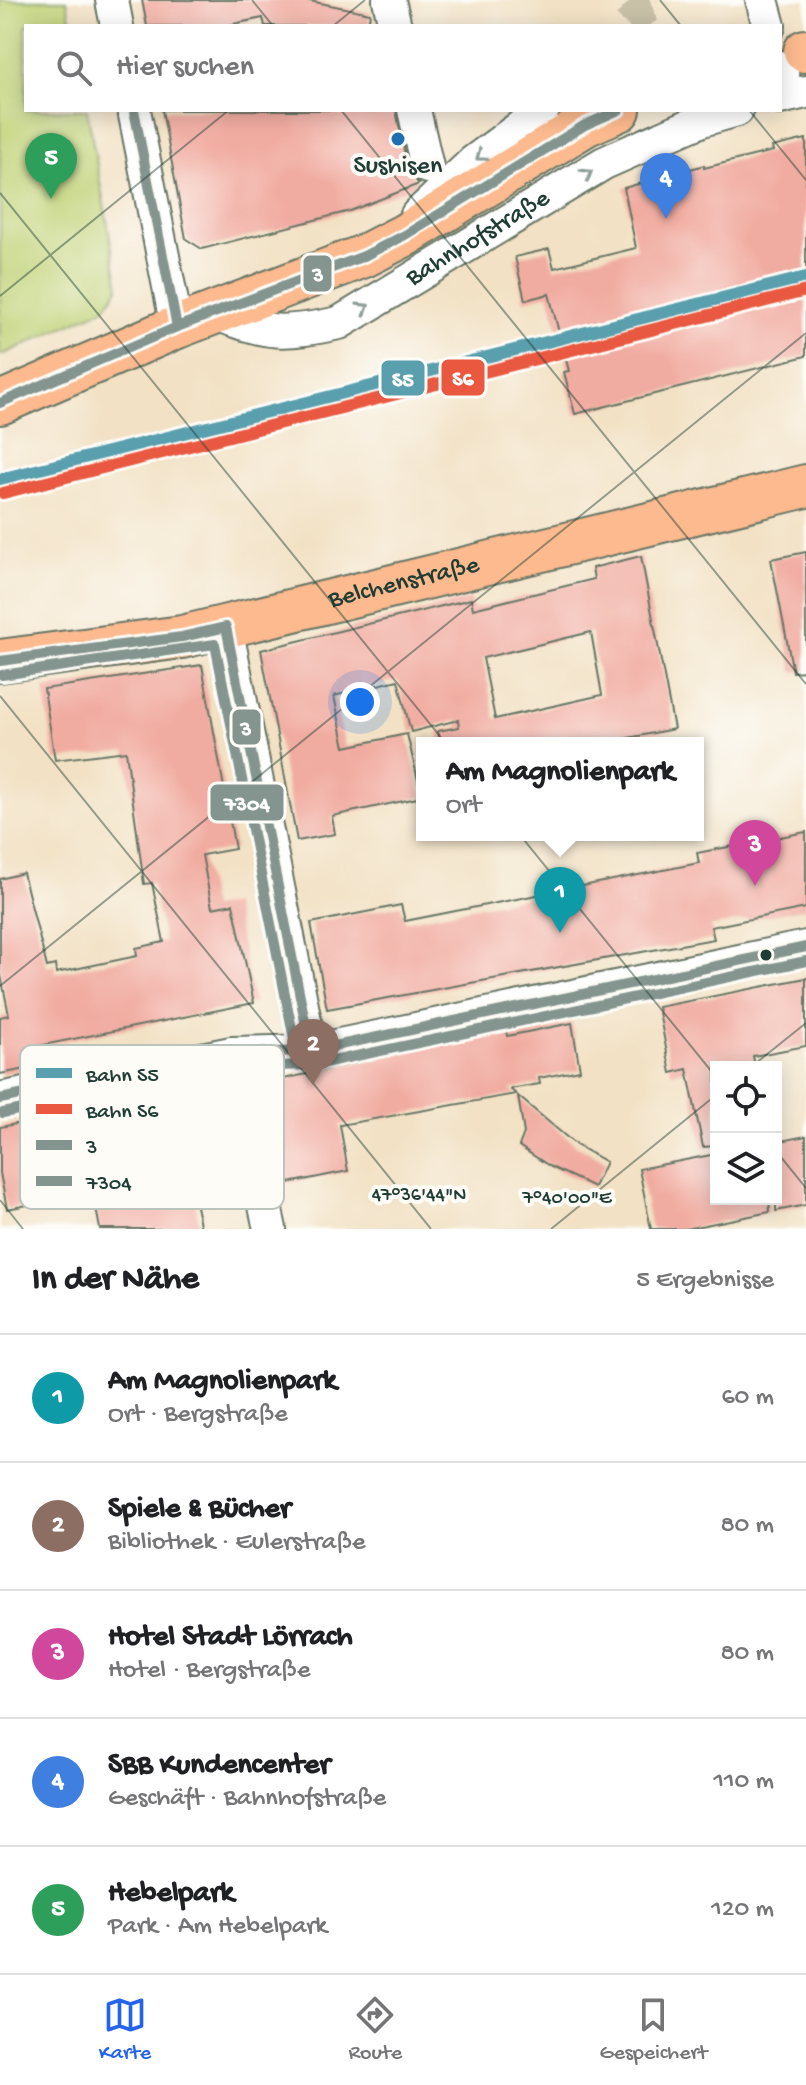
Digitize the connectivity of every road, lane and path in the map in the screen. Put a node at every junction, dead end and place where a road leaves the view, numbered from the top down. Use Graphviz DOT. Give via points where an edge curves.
graph roads {
  1 [pos="112,0"];
  2 [pos="389,0"];
  3 [pos="762,0"];
  4 [pos="117,24"];
  5 [pos="395,24"];
  6 [pos="768,24"];
  7 [pos="414,112"];
  8 [pos="540,112"];
  9 [pos="614,112"];
  10 [pos="730,112"];
  11 [pos="136,124"];
  12 [pos="427,167"];
  13 [pos="405,235"];
  14 [pos="217,314"];
  15 [pos="177,327"];
  16 [pos="0,403"];
  17 [pos="806,486"];
  18 [pos="226,627"];
  19 [pos="0,661"];
  20 [pos="806,947"];
  21 [pos="311,1051"];
  22 [pos="284,1052"];
  23 [pos="20,1095"];
  24 [pos="0,1099"];
  25 [pos="266,1209"];
  26 [pos="270,1229"];
  1 -- 4 [label="street"];
  2 -- 5 [label="street"];
  3 -- 6 [label="street"];
  7 -- 12 [label="street"];
  8 -- 13 [label="street, one-way" via="422,207"];
  9 -- 13 [label="main road, Bahnhofstraße"];
  14 -- 10 [label="street, Bahnhofstraße, one-way" via="252,329 292,333 339,323 604,163"];
  11 -- 15 [label="street"];
  13 -- 14 [label="main road, Bahnhofstraße"];
  14 -- 15 [label="main road, Bahnhofstraße"];
  15 -- 16 [label="main road, Bahnhofstraße"];
  17 -- 18 [label="main road, Belchenstraße"];
  18 -- 19 [label="main road, Belchenstraße"];
  18 -- 21 [label="street"];
  20 -- 21 [label="street"];
  21 -- 22 [label="street"];
  23 -- 24 [label="street"];
  25 -- 26 [label="street"];
}
